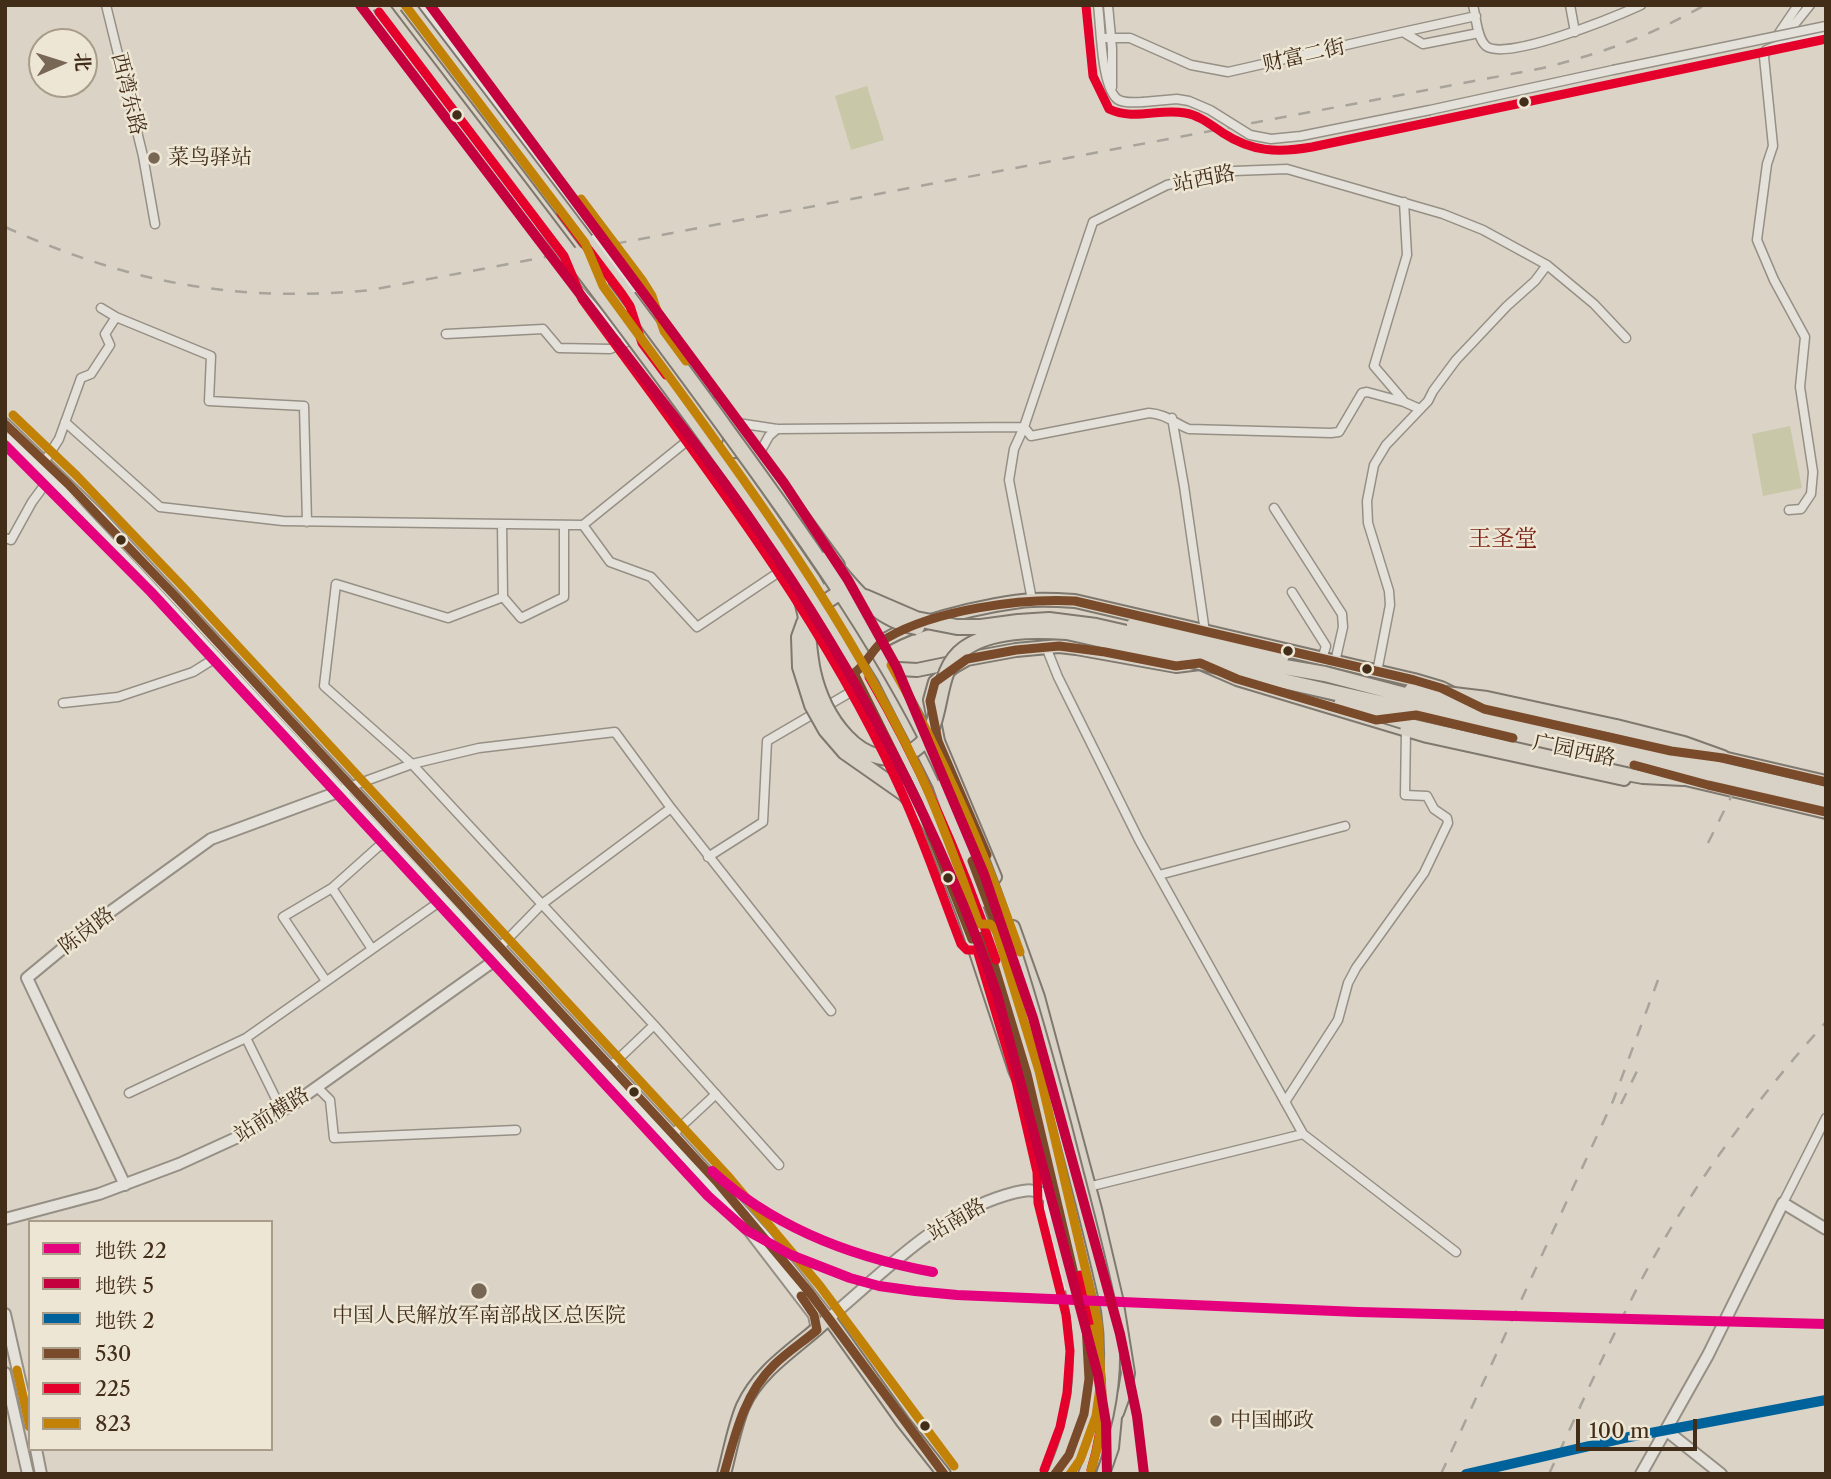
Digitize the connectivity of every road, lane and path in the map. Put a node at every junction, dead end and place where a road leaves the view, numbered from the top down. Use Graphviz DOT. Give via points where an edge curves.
graph roads {
  1 [pos="106,5"];
  2 [pos="361,5"];
  3 [pos="400,5"];
  4 [pos="407,5"];
  5 [pos="417,5"];
  6 [pos="1098,5"];
  7 [pos="1108,5"];
  8 [pos="1473,5"];
  9 [pos="1570,5"];
  10 [pos="1641,5"];
  11 [pos="1798,5"];
  12 [pos="1810,5"];
  13 [pos="380,7"];
  14 [pos="1476,16"];
  15 [pos="1826,26"];
  16 [pos="1403,32"];
  17 [pos="1575,32"];
  18 [pos="1479,33"];
  19 [pos="1826,35"];
  20 [pos="1777,36"];
  21 [pos="1107,38"];
  22 [pos="1776,47"];
  23 [pos="516,133"];
  24 [pos="505,142"];
  25 [pos="1404,202"];
  26 [pos="533,220"];
  27 [pos="575,223"];
  28 [pos="155,224"];
  29 [pos="570,248"];
  30 [pos="1546,265"];
  31 [pos="632,287"];
  32 [pos="604,288"];
  33 [pos="641,301"];
  34 [pos="101,309"];
  35 [pos="116,317"];
  36 [pos="446,334"];
  37 [pos="653,337"];
  38 [pos="1626,338"];
  39 [pos="629,341"];
  40 [pos="698,390"];
  41 [pos="1404,402"];
  42 [pos="1420,409"];
  43 [pos="1171,418"];
  44 [pos="65,422"];
  45 [pos="730,422"];
  46 [pos="5,424"];
  47 [pos="1024,427"];
  48 [pos="777,429"];
  49 [pos="696,433"];
  50 [pos="5,438"];
  51 [pos="760,459"];
  52 [pos="45,461"];
  53 [pos="749,471"];
  54 [pos="49,479"];
  55 [pos="1274,508"];
  56 [pos="1789,510"];
  57 [pos="764,518"];
  58 [pos="307,522"];
  59 [pos="785,522"];
  60 [pos="502,524"];
  61 [pos="564,525"];
  62 [pos="583,525"];
  63 [pos="816,536"];
  64 [pos="5,538"];
  65 [pos="789,565"];
  66 [pos="818,578"];
  67 [pos="1292,593"];
  68 [pos="503,597"];
  69 [pos="1032,600"];
  70 [pos="953,614"];
  71 [pos="1205,632"];
  72 [pos="1230,638"];
  73 [pos="1046,647"];
  74 [pos="217,657"];
  75 [pos="967,659"];
  76 [pos="1200,663"];
  77 [pos="1327,665"];
  78 [pos="871,666"];
  79 [pos="1377,672"];
  80 [pos="1251,673"];
  81 [pos="1369,685"];
  82 [pos="869,690"];
  83 [pos="63,703"];
  84 [pos="1484,709"];
  85 [pos="1416,715"];
  86 [pos="1376,720"];
  87 [pos="1406,730"];
  88 [pos="1723,758"];
  89 [pos="412,764"];
  90 [pos="1683,778"];
  91 [pos="1825,786"];
  92 [pos="346,788"];
  93 [pos="1826,804"];
  94 [pos="671,808"];
  95 [pos="1826,812"];
  96 [pos="1345,826"];
  97 [pos="396,841"];
  98 [pos="956,848"];
  99 [pos="940,853"];
  100 [pos="987,855"];
  101 [pos="708,857"];
  102 [pos="972,861"];
  103 [pos="1159,875"];
  104 [pos="332,888"];
  105 [pos="442,900"];
  106 [pos="542,904"];
  107 [pos="985,935"];
  108 [pos="972,939"];
  109 [pos="501,946"];
  110 [pos="372,949"];
  111 [pos="498,958"];
  112 [pos="326,981"];
  113 [pos="831,1011"];
  114 [pos="654,1026"];
  115 [pos="246,1038"];
  116 [pos="611,1066"];
  117 [pos="317,1087"];
  118 [pos="129,1093"];
  119 [pos="716,1094"];
  120 [pos="1286,1102"];
  121 [pos="282,1111"];
  122 [pos="1826,1118"];
  123 [pos="1044,1119"];
  124 [pos="516,1130"];
  125 [pos="673,1133"];
  126 [pos="1303,1134"];
  127 [pos="1051,1164"];
  128 [pos="779,1165"];
  129 [pos="125,1185"];
  130 [pos="1088,1187"];
  131 [pos="1050,1200"];
  132 [pos="1783,1203"];
  133 [pos="5,1219"];
  134 [pos="1056,1224"];
  135 [pos="1080,1227"];
  136 [pos="1826,1229"];
  137 [pos="1456,1252"];
  138 [pos="5,1314"];
  139 [pos="829,1318"];
  140 [pos="817,1330"];
  141 [pos="5,1373"];
  142 [pos="1089,1379"];
  143 [pos="1116,1379"];
  144 [pos="1088,1395"];
  145 [pos="1084,1414"];
  146 [pos="28,1415"];
  147 [pos="1667,1430"];
  148 [pos="36,1451"];
  149 [pos="1085,1471"];
  150 [pos="28,1474"];
  151 [pos="41,1474"];
  152 [pos="724,1474"];
  153 [pos="942,1474"];
  154 [pos="1055,1474"];
  155 [pos="1067,1474"];
  156 [pos="1103,1474"];
  157 [pos="1641,1474"];
  158 [pos="1721,1474"];
  1 -- 28 [label="street, 西湾东路"];
  2 -- 29 [label="street"];
  3 -- 24 [label="main road"];
  4 -- 40 [label="highway, bridge"];
  5 -- 23 [label="main road"];
  6 -- 21 [label="street, 站西路"];
  7 -- 21 [label="street, 站西路"];
  8 -- 14 [label="street"];
  9 -- 17 [label="street"];
  10 -- 17 [label="street"];
  11 -- 20 [label="street"];
  12 -- 22 [label="street"];
  13 -- 26 [label="highway"];
  13 -- 29 [label="main road"];
  13 -- 29 [label="main road"];
  13 -- 57 [label="highway, bridge"];
  14 -- 16 [label="street, 财富二街"];
  14 -- 18 [label="street"];
  15 -- 20 [label="street, 站西路, bridge"];
  16 -- 18 [label="street" via="1423,44"];
  16 -- 21 [label="street, 财富二街" via="1228,72 1191,65 1129,38"];
  17 -- 18 [label="street" via="1494,50 1484,45"];
  19 -- 22 [label="street"];
  20 -- 21 [label="street, 站西路, bridge" via="1271,139 1250,135 1188,101 1121,101 1112,90"];
  22 -- 56 [label="street" via="1766,50 1764,57 1773,146 1757,240 1805,337 1800,387 1813,472 1811,494 1801,509"];
  23 -- 24 [label="street"];
  23 -- 27 [label="main road"];
  24 -- 27 [label="main road"];
  25 -- 30 [label="street, 站西路" via="1483,230"];
  25 -- 41 [label="street" via="1407,255 1374,366"];
  25 -- 47 [label="street, 站西路" via="1287,169 1234,171 1167,185 1093,222"];
  26 -- 29 [label="main road"];
  27 -- 29 [label="main road"];
  29 -- 31 [label="main road, bridge"];
  29 -- 32 [label="main road, bridge"];
  29 -- 32 [label="main road, bridge" via="583,270"];
  29 -- 39 [label="street, bridge" via="577,288"];
  30 -- 38 [label="street, 站西路" via="1594,304"];
  30 -- 42 [label="street" via="1461,354"];
  31 -- 33 [label="main road"];
  31 -- 40 [label="street" via="693,364"];
  32 -- 37 [label="main road"];
  32 -- 39 [label="main road"];
  32 -- 66 [label="main road"];
  33 -- 37 [label="main road"];
  33 -- 40 [label="main road"];
  34 -- 35 [label="street"];
  35 -- 44 [label="street" via="105,334 110,345 91,374 81,378"];
  35 -- 58 [label="street" via="211,356 209,401 304,406"];
  36 -- 39 [label="street" via="543,328 559,348 610,349"];
  37 -- 40 [label="main road"];
  39 -- 49 [label="main road"];
  40 -- 45 [label="main road"];
  40 -- 53 [label="main road"];
  40 -- 77 [label="highway, bridge" via="852,588 892,621 929,628 1021,613 1087,615 1294,662"];
  40 -- 78 [label="highway, bridge" via="834,583"];
  41 -- 42 [label="street"];
  41 -- 43 [label="street" via="1362,393 1339,432 1331,433 1189,429"];
  42 -- 79 [label="street" via="1386,445 1369,481 1368,523 1390,605"];
  43 -- 47 [label="street" via="1149,413 1031,436"];
  43 -- 71 [label="street"];
  44 -- 52 [label="street"];
  44 -- 58 [label="street" via="160,507"];
  45 -- 48 [label="street"];
  45 -- 51 [label="main road"];
  46 -- 52 [label="street"];
  47 -- 48 [label="street"];
  47 -- 69 [label="street, 站西路" via="1014,449 1010,480"];
  48 -- 51 [label="street" via="769,436"];
  49 -- 62 [label="street"];
  49 -- 65 [label="main road"];
  50 -- 54 [label="street"];
  51 -- 53 [label="street"];
  51 -- 63 [label="main road"];
  52 -- 92 [label="street"];
  53 -- 59 [label="main road"];
  54 -- 64 [label="street" via="11,540"];
  54 -- 74 [label="street"];
  55 -- 77 [label="street" via="1342,614 1343,627"];
  57 -- 80 [label="highway, bridge" via="802,600 812,674 827,710 863,751 884,758 908,753 930,735 952,661 981,640 1017,632 1083,634"];
  57 -- 127 [label="highway, bridge" via="852,657 937,818 1008,999"];
  58 -- 60 [label="street"];
  59 -- 63 [label="main road"];
  59 -- 66 [label="main road"];
  60 -- 61 [label="street"];
  60 -- 68 [label="street"];
  61 -- 62 [label="street"];
  61 -- 68 [label="street" via="564,597 522,618"];
  62 -- 65 [label="street" via="610,562 651,577 697,628"];
  63 -- 66 [label="main road"];
  63 -- 70 [label="main road" via="880,616 899,620"];
  65 -- 78 [label="main road"];
  66 -- 78 [label="main road"];
  67 -- 77 [label="street" via="1326,646"];
  68 -- 89 [label="street" via="448,618 336,584 324,686"];
  69 -- 70 [label="main road"];
  69 -- 71 [label="main road" via="1093,604"];
  70 -- 78 [label="main road" via="876,645"];
  71 -- 72 [label="main road"];
  72 -- 77 [label="main road"];
  72 -- 84 [label="main road, 广园西路" via="1227,653"];
  73 -- 75 [label="main road"];
  73 -- 76 [label="main road" via="1176,666"];
  73 -- 103 [label="street"];
  74 -- 83 [label="street" via="193,672 118,697"];
  74 -- 92 [label="street"];
  75 -- 78 [label="main road" via="917,670"];
  75 -- 100 [label="main road" via="935,682 930,700 938,741"];
  76 -- 85 [label="main road, 广园西路"];
  76 -- 86 [label="main road" via="1237,680"];
  77 -- 79 [label="main road"];
  77 -- 81 [label="highway, bridge"];
  77 -- 127 [label="highway, bridge" via="1250,662 1080,623 940,625 852,594 828,599 804,623 799,637 800,667 818,717 845,752 914,803 937,839 982,950"];
  78 -- 82 [label="main road"];
  78 -- 102 [label="main road" via="930,765"];
  78 -- 123 [label="highway, bridge" via="942,789 1015,995"];
  78 -- 149 [label="highway, bridge" via="918,722 950,786 1019,965 1041,1038 1112,1329 1112,1374 1102,1432"];
  79 -- 84 [label="main road" via="1428,684"];
  80 -- 90 [label="highway, bridge" via="1422,727 1581,764"];
  80 -- 93 [label="highway, bridge"];
  81 -- 88 [label="highway, bridge" via="1487,699 1616,727"];
  81 -- 91 [label="highway, bridge" via="1443,705"];
  82 -- 98 [label="main road" via="927,784"];
  82 -- 99 [label="main road"];
  82 -- 101 [label="street" via="767,741 764,822"];
  84 -- 88 [label="main road, 广园西路" via="1671,751"];
  85 -- 86 [label="main road"];
  85 -- 90 [label="main road, 广园西路"];
  86 -- 87 [label="main road"];
  87 -- 90 [label="main road" via="1622,779"];
  87 -- 120 [label="street" via="1405,795 1427,796 1448,824 1424,873 1356,968 1338,1020"];
  88 -- 91 [label="main road, 广园西路"];
  89 -- 92 [label="street"];
  89 -- 94 [label="street" via="479,748 615,732"];
  89 -- 106 [label="street"];
  90 -- 95 [label="main road, 广园西路"];
  92 -- 97 [label="street"];
  92 -- 129 [label="street, 陈岗路" via="211,839 27,978"];
  94 -- 101 [label="street"];
  94 -- 106 [label="street"];
  96 -- 103 [label="street"];
  97 -- 104 [label="street" via="379,846"];
  97 -- 105 [label="street"];
  97 -- 109 [label="street"];
  98 -- 99 [label="main road"];
  98 -- 107 [label="main road"];
  99 -- 108 [label="main road"];
  100 -- 102 [label="main road"];
  100 -- 130 [label="main road" via="1038,997"];
  101 -- 113 [label="street"];
  102 -- 135 [label="main road" via="1026,1013"];
  103 -- 120 [label="street"];
  104 -- 110 [label="street"];
  104 -- 112 [label="street" via="283,917"];
  105 -- 110 [label="street"];
  105 -- 111 [label="street"];
  106 -- 109 [label="street"];
  106 -- 114 [label="street"];
  107 -- 108 [label="main road"];
  107 -- 123 [label="main road"];
  108 -- 123 [label="main road" via="1015,1070"];
  109 -- 111 [label="street"];
  109 -- 116 [label="street"];
  110 -- 112 [label="street"];
  111 -- 117 [label="street, 站前横路"];
  111 -- 140 [label="street" via="748,1229 814,1315"];
  112 -- 115 [label="street"];
  114 -- 116 [label="street"];
  114 -- 119 [label="street"];
  115 -- 118 [label="street"];
  115 -- 121 [label="street"];
  116 -- 125 [label="street"];
  117 -- 121 [label="street, 站前横路"];
  117 -- 124 [label="street" via="330,1100 334,1138"];
  119 -- 125 [label="street"];
  119 -- 128 [label="street"];
  120 -- 126 [label="street"];
  121 -- 129 [label="street, 站前横路" via="223,1145"];
  122 -- 132 [label="street"];
  123 -- 127 [label="main road"];
  123 -- 135 [label="highway"];
  125 -- 139 [label="street" via="765,1236"];
  126 -- 130 [label="street"];
  126 -- 137 [label="street"];
  127 -- 131 [label="main road"];
  127 -- 142 [label="main road" via="1085,1314"];
  127 -- 155 [label="highway, bridge" via="1092,1317 1096,1353 1090,1414"];
  129 -- 133 [label="street, 站前横路"];
  130 -- 143 [label="main road" via="1121,1324"];
  131 -- 134 [label="main road"];
  131 -- 139 [label="street, 站南路" via="1040,1191 1024,1190 967,1210 938,1226"];
  131 -- 144 [label="main road" via="1050,1224"];
  132 -- 136 [label="street"];
  132 -- 147 [label="street"];
  134 -- 154 [label="highway, bridge" via="1081,1332 1082,1374 1072,1430"];
  135 -- 143 [label="main road"];
  138 -- 146 [label="street"];
  139 -- 140 [label="main road, 站南路"];
  139 -- 153 [label="main road"];
  140 -- 152 [label="main road, 站南路" via="760,1380 744,1406"];
  141 -- 150 [label="street"];
  142 -- 143 [label="main road"];
  142 -- 144 [label="main road"];
  143 -- 149 [label="main road" via="1101,1411"];
  143 -- 156 [label="main road" via="1112,1448"];
  144 -- 145 [label="main road"];
  145 -- 154 [label="main road" via="1069,1455"];
  145 -- 155 [label="main road" via="1082,1439"];
  147 -- 157 [label="street"];
  147 -- 158 [label="street"];
  148 -- 151 [label="street"];
}
